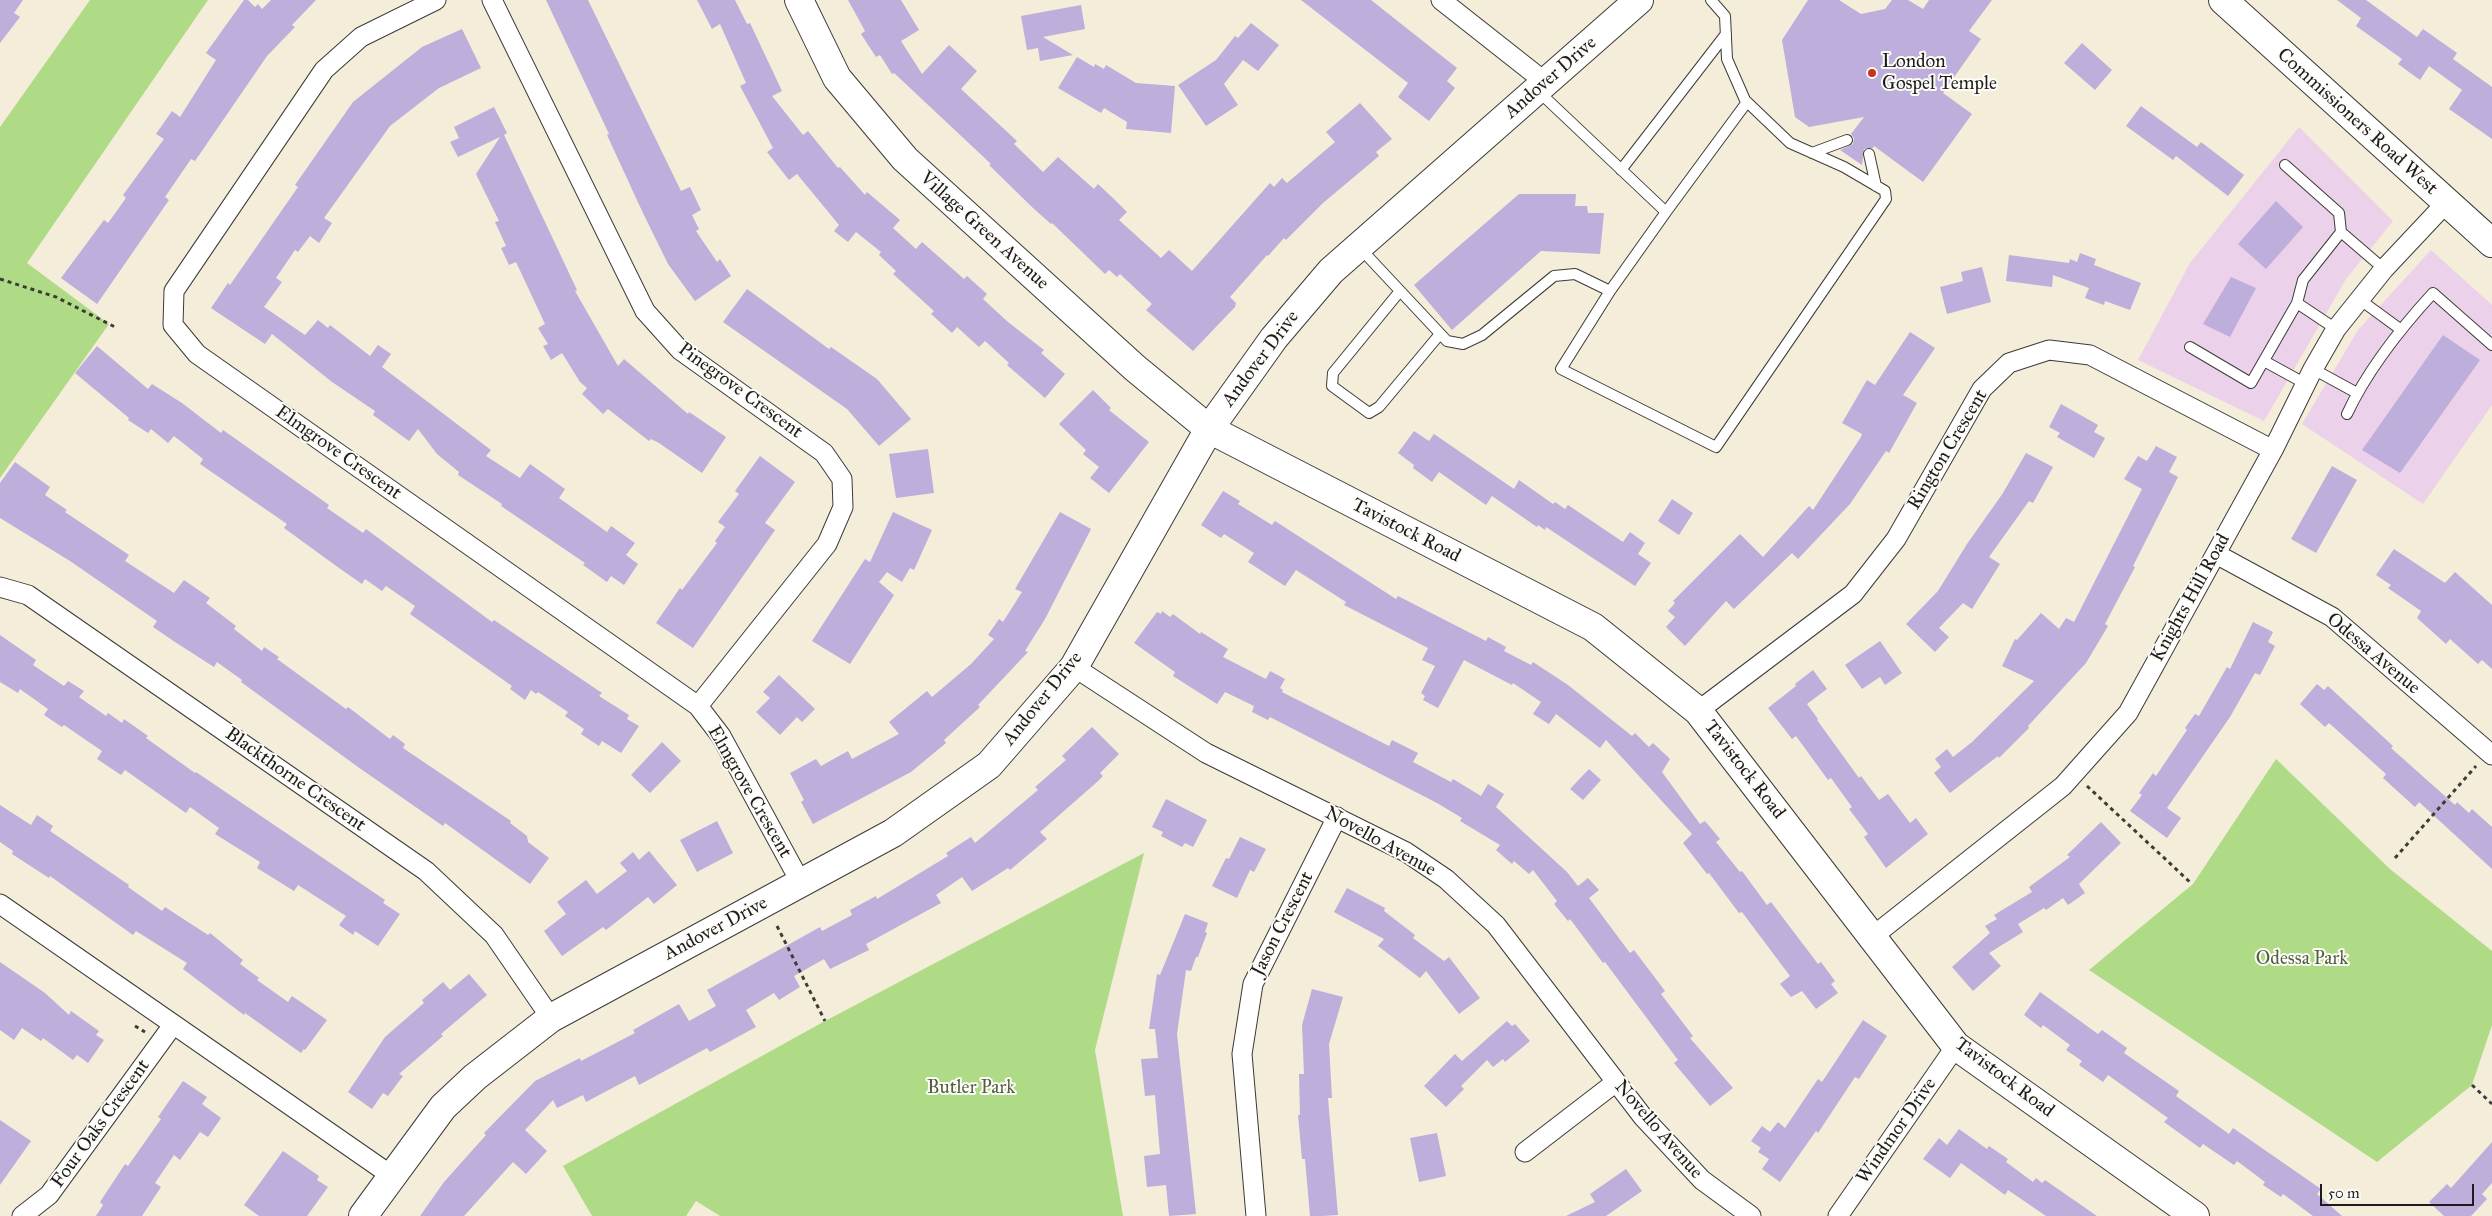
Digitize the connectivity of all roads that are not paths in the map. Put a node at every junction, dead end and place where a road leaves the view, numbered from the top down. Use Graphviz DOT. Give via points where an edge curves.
graph roads {
  1 [pos="436,0"];
  2 [pos="492,0"];
  3 [pos="799,0"];
  4 [pos="1441,0"];
  5 [pos="1639,0"];
  6 [pos="1711,0"];
  7 [pos="2223,0"];
  8 [pos="1726,34"];
  9 [pos="1541,86"];
  10 [pos="1747,102"];
  11 [pos="1847,140"];
  12 [pos="1812,153"];
  13 [pos="1869,154"];
  14 [pos="2285,165"];
  15 [pos="1621,170"];
  16 [pos="1876,186"];
  17 [pos="2446,203"];
  18 [pos="1666,212"];
  19 [pos="2342,232"];
  20 [pos="2492,243"];
  21 [pos="1359,246"];
  22 [pos="2384,269"];
  23 [pos="1400,291"];
  24 [pos="1610,291"];
  25 [pos="2359,299"];
  26 [pos="2297,303"];
  27 [pos="2336,329"];
  28 [pos="2400,329"];
  29 [pos="1440,334"];
  30 [pos="2492,345"];
  31 [pos="2190,347"];
  32 [pos="2264,361"];
  33 [pos="2309,376"];
  34 [pos="2357,393"];
  35 [pos="2347,414"];
  36 [pos="1209,429"];
  37 [pos="2273,450"];
  38 [pos="2216,554"];
  39 [pos="0,586"];
  40 [pos="1074,667"];
  41 [pos="698,706"];
  42 [pos="1698,711"];
  43 [pos="2490,754"];
  44 [pos="1337,817"];
  45 [pos="801,883"];
  46 [pos="0,904"];
  47 [pos="1872,937"];
  48 [pos="551,1018"];
  49 [pos="173,1024"];
  50 [pos="1956,1046"];
  51 [pos="1616,1082"];
  52 [pos="1525,1152"];
  53 [pos="392,1176"];
  54 [pos="22,1216"];
  55 [pos="363,1216"];
  56 [pos="1256,1216"];
  57 [pos="1751,1216"];
  58 [pos="1838,1216"];
  59 [pos="2195,1216"];
  1 -- 41 [label="street, Elmgrove Crescent" via="361,37 324,70 174,291 173,325 197,354"];
  2 -- 41 [label="street, Pinegrove Crescent" via="645,311 680,350 824,453 842,479 843,507 827,544"];
  3 -- 36 [label="street, Village Green Avenue" via="837,78 905,159 1135,368"];
  4 -- 9 [label="street"];
  5 -- 9 [label="street, Andover Drive"];
  6 -- 8 [label="lane" via="1725,16"];
  7 -- 17 [label="street, Commissioners Road West"];
  8 -- 10 [label="lane" via="1726,59"];
  8 -- 15 [label="lane"];
  9 -- 15 [label="lane"];
  9 -- 21 [label="street, Andover Drive"];
  10 -- 12 [label="lane" via="1790,143"];
  10 -- 18 [label="lane"];
  11 -- 12 [label="lane"];
  12 -- 16 [label="lane"];
  13 -- 16 [label="lane"];
  14 -- 19 [label="lane" via="2339,213"];
  15 -- 18 [label="lane"];
  16 -- 24 [label="lane" via="1885,191 1886,199 1716,447 1561,369"];
  17 -- 20 [label="street, Commissioners Road West"];
  17 -- 22 [label="street, Knights Hill Road"];
  18 -- 24 [label="lane"];
  19 -- 22 [label="lane"];
  19 -- 26 [label="lane" via="2302,280"];
  21 -- 23 [label="lane"];
  21 -- 36 [label="street, Andover Drive" via="1331,271 1274,338"];
  22 -- 25 [label="street, Knights Hill Road"];
  23 -- 29 [label="lane"];
  23 -- 29 [label="lane" via="1334,373 1332,386 1369,413 1379,407"];
  24 -- 29 [label="lane" via="1575,274 1554,276 1482,335 1463,344 1447,341"];
  25 -- 27 [label="street, Knights Hill Road"];
  25 -- 28 [label="lane"];
  26 -- 27 [label="lane"];
  26 -- 32 [label="lane"];
  27 -- 33 [label="street, Knights Hill Road"];
  28 -- 30 [label="lane" via="2433,293"];
  28 -- 34 [label="lane"];
  31 -- 32 [label="lane" via="2251,382"];
  32 -- 33 [label="lane"];
  33 -- 34 [label="lane"];
  33 -- 37 [label="street, Knights Hill Road"];
  34 -- 35 [label="lane"];
  36 -- 40 [label="street, Andover Drive"];
  36 -- 42 [label="street, Tavistock Road" via="1593,627"];
  37 -- 38 [label="street, Knights Hill Road"];
  37 -- 42 [label="street, Rington Crescent" via="2090,355 2049,350 2008,363 1982,389 1896,538 1853,594"];
  38 -- 43 [label="street, Odessa Avenue" via="2332,616"];
  38 -- 47 [label="street, Knights Hill Road" via="2128,713 2074,774"];
  39 -- 48 [label="street, Blackthorne Crescent" via="28,595 426,871 494,935"];
  40 -- 44 [label="street, Novello Avenue" via="1206,752"];
  40 -- 45 [label="street, Andover Drive" via="989,765 893,834"];
  41 -- 45 [label="street, Elmgrove Crescent" via="721,736"];
  42 -- 47 [label="street, Tavistock Road"];
  44 -- 51 [label="street, Novello Avenue" via="1414,857 1446,879 1496,925"];
  44 -- 56 [label="street, Jason Crescent" via="1253,984 1242,1054"];
  45 -- 48 [label="street, Andover Drive"];
  46 -- 49 [label="street"];
  47 -- 50 [label="street, Tavistock Road"];
  48 -- 53 [label="street, Andover Drive" via="475,1077 444,1107"];
  49 -- 53 [label="street"];
  49 -- 54 [label="street, Four Oaks Crescent" via="49,1195"];
  50 -- 58 [label="street, Windmor Drive"];
  50 -- 59 [label="street, Tavistock Road"];
  51 -- 52 [label="street"];
  51 -- 57 [label="street, Novello Avenue" via="1643,1118 1702,1180"];
  53 -- 55 [label="street, Andover Drive"];
}
